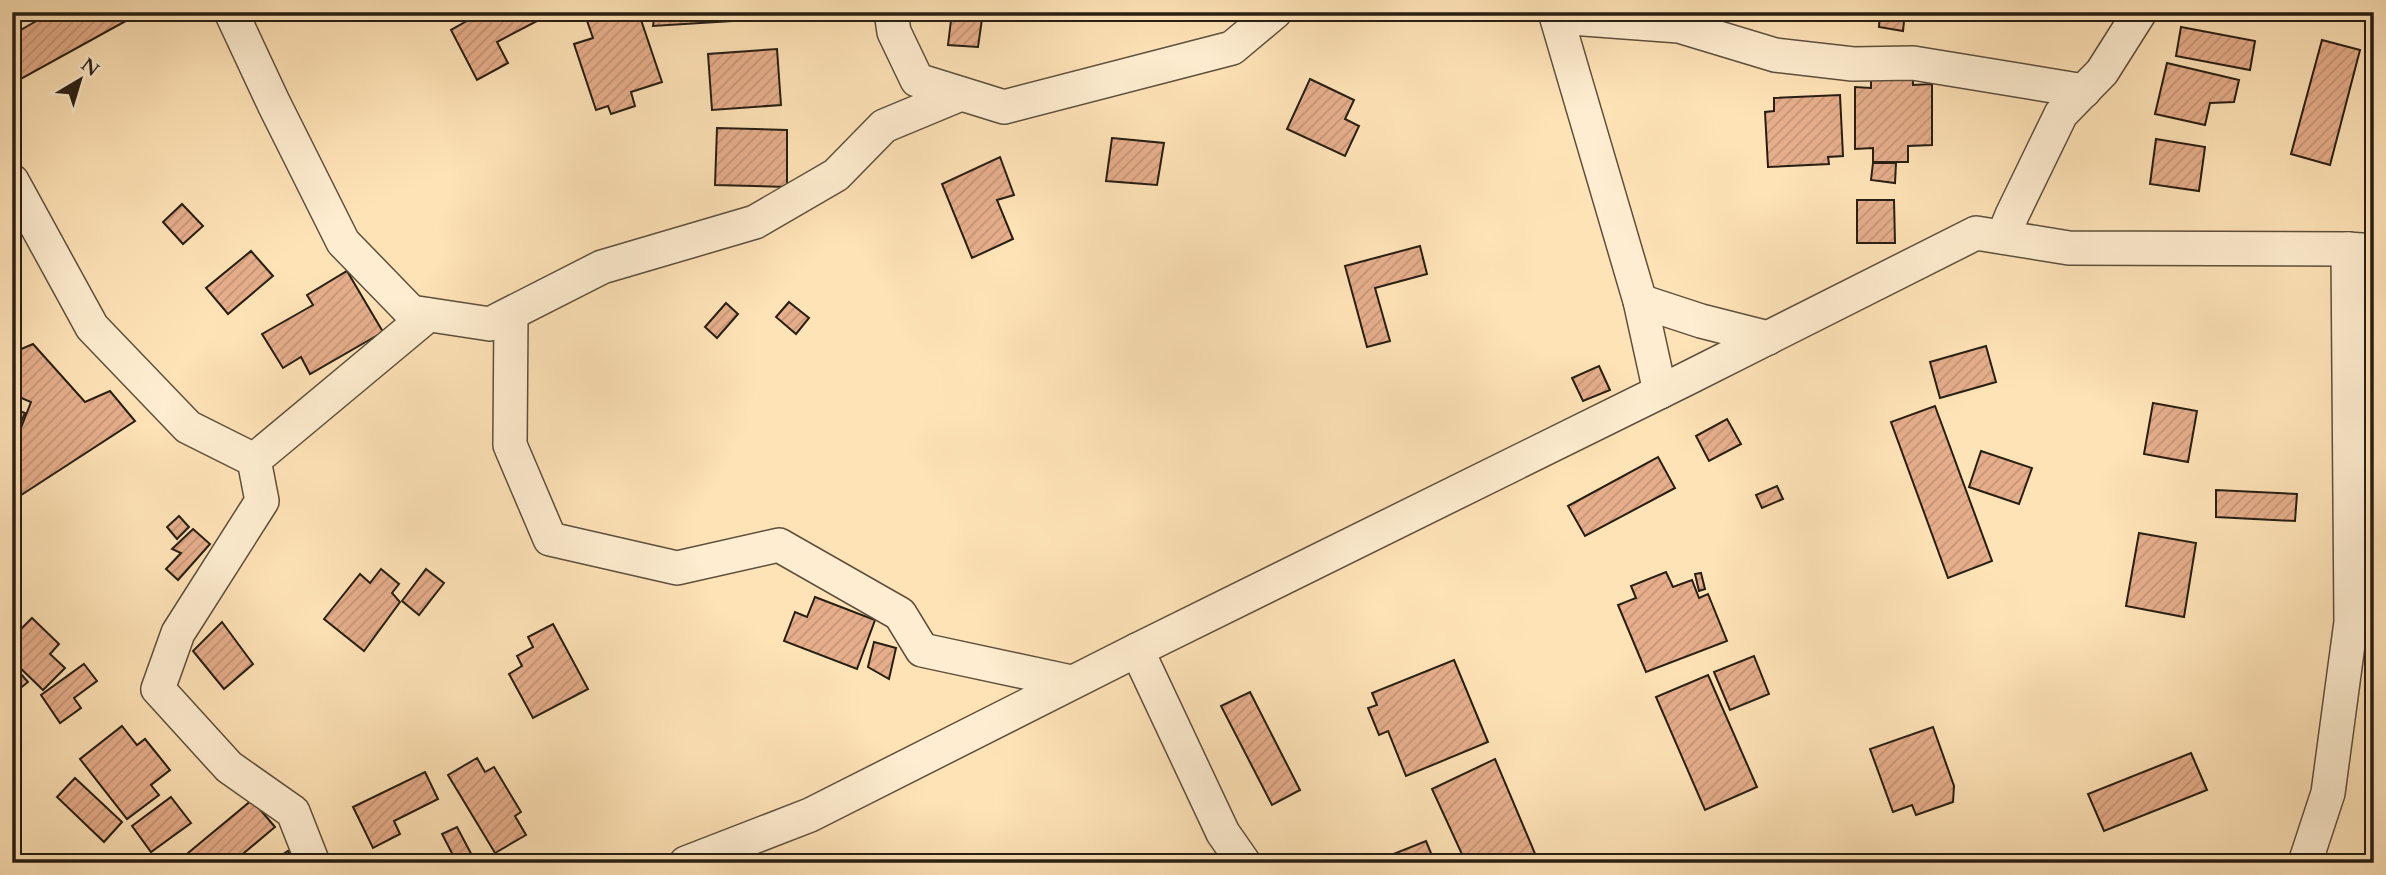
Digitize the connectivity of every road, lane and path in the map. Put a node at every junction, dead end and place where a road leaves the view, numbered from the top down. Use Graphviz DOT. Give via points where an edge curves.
graph roads {
  1 [pos="231,12"];
  2 [pos="891,12"];
  3 [pos="1275,12"];
  4 [pos="2140,12"];
  5 [pos="1556,15"];
  6 [pos="2084,91"];
  7 [pos="961,94"];
  8 [pos="12,181"];
  9 [pos="2003,237"];
  10 [pos="2361,250"];
  11 [pos="1640,301"];
  12 [pos="511,314"];
  13 [pos="428,315"];
  14 [pos="1768,338"];
  15 [pos="1660,392"];
  16 [pos="254,460"];
  17 [pos="1137,650"];
  18 [pos="1072,682"];
  19 [pos="313,863"];
  20 [pos="686,863"];
  21 [pos="1244,863"];
  22 [pos="2305,863"];
  1 -- 13 [label="street" via="343,242 411,312"];
  2 -- 7 [label="street" via="894,32 917,80"];
  3 -- 7 [label="street" via="1232,48 1004,107"];
  4 -- 6 [label="street" via="2102,72"];
  5 -- 6 [label="street" via="1679,26 1775,55 1853,64 1913,63"];
  5 -- 11 [label="street"];
  6 -- 9 [label="street" via="2061,114"];
  7 -- 12 [label="street" via="884,126 836,174 755,222 602,267"];
  8 -- 16 [label="street" via="92,327 188,427"];
  9 -- 10 [label="street" via="2069,248"];
  9 -- 14 [label="street" via="1976,233"];
  10 -- 22 [label="street" via="2351,622 2329,793"];
  11 -- 14 [label="street"];
  11 -- 15 [label="street"];
  12 -- 13 [label="street" via="490,324"];
  12 -- 18 [label="street" via="510,445 550,540 677,568 779,545 900,614 922,650"];
  13 -- 16 [label="street"];
  14 -- 15 [label="street"];
  15 -- 17 [label="street"];
  16 -- 19 [label="street" via="262,501 178,633 159,689 229,767 293,813"];
  17 -- 18 [label="street"];
  17 -- 21 [label="street" via="1223,833"];
  18 -- 20 [label="street" via="810,815"];
}
